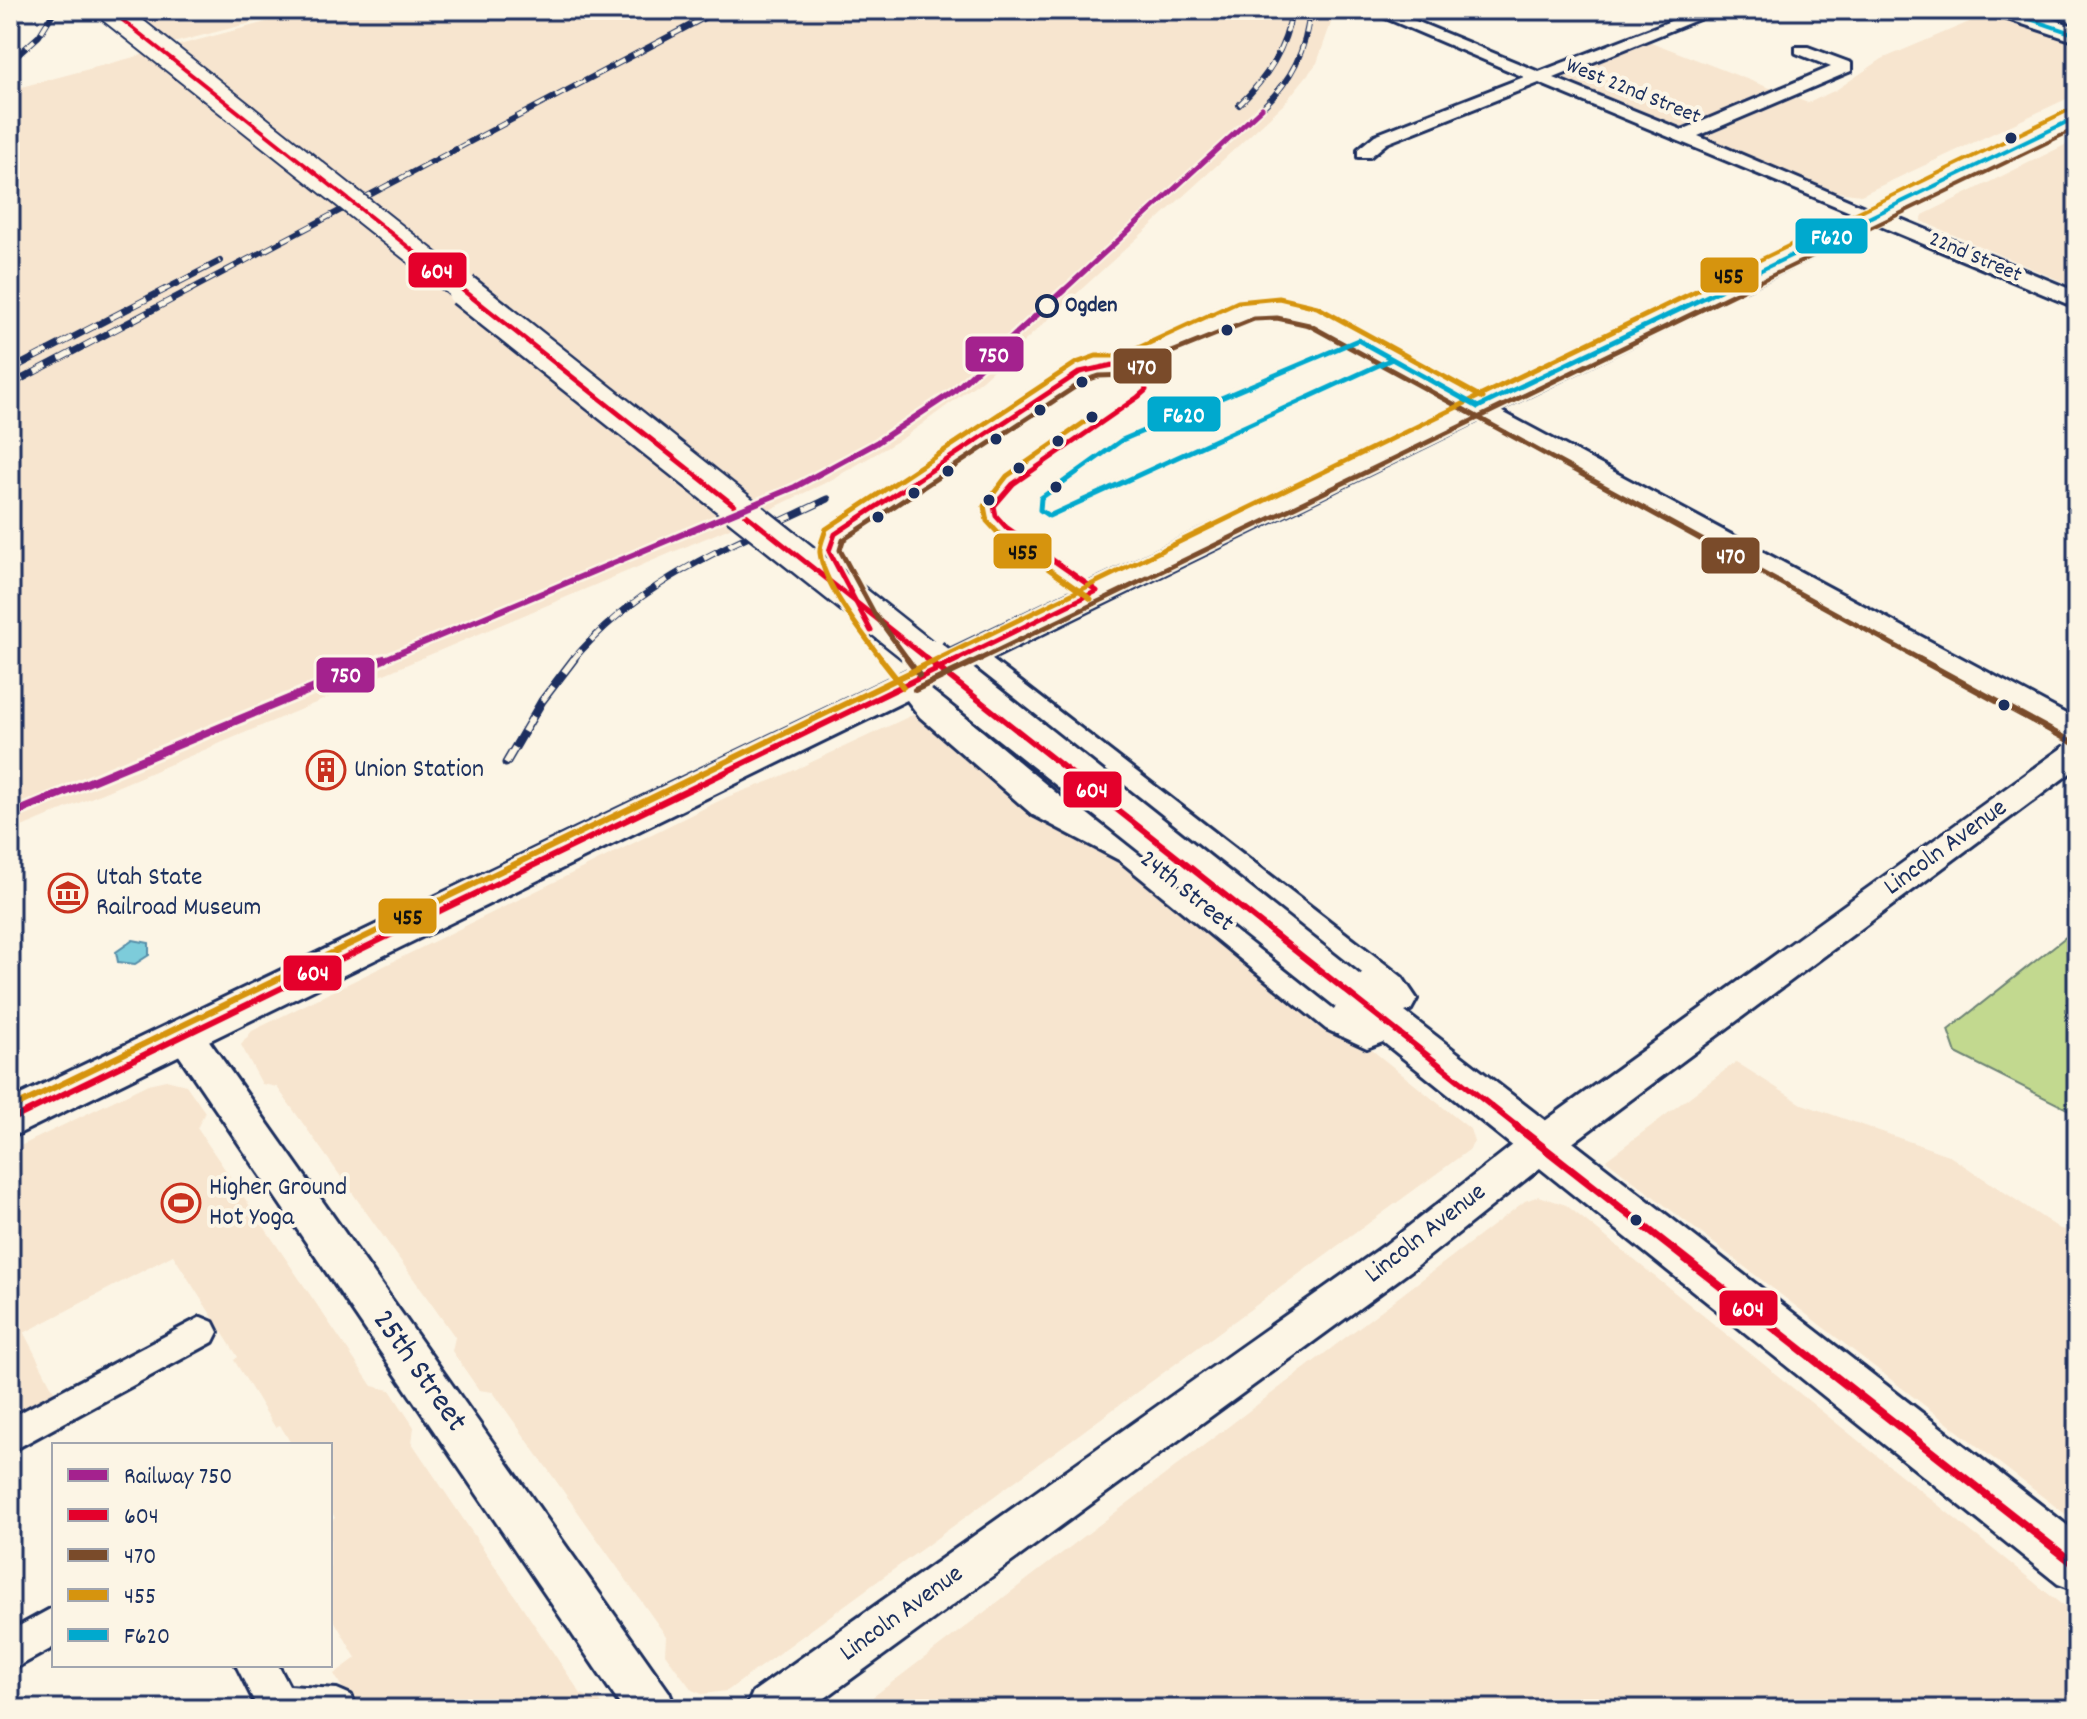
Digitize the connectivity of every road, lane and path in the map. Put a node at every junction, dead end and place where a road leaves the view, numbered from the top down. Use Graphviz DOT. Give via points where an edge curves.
graph roads {
  1 [pos="110,10"];
  2 [pos="1375,10"];
  3 [pos="2003,10"];
  4 [pos="1706,11"];
  5 [pos="2077,35"];
  6 [pos="1802,50"];
  7 [pos="1538,77"];
  8 [pos="2077,117"];
  9 [pos="1683,136"];
  10 [pos="1364,153"];
  11 [pos="1874,215"];
  12 [pos="2077,301"];
  13 [pos="1478,407"];
  14 [pos="964,656"];
  15 [pos="911,681"];
  16 [pos="2077,733"];
  17 [pos="2077,752"];
  18 [pos="185,1035"];
  19 [pos="1472,1091"];
  20 [pos="10,1120"];
  21 [pos="1541,1145"];
  22 [pos="201,1332"];
  23 [pos="10,1436"];
  24 [pos="2077,1566"];
  25 [pos="52,1627"];
  26 [pos="10,1652"];
  27 [pos="257,1667"];
  28 [pos="337,1709"];
  29 [pos="652,1709"];
  30 [pos="770,1709"];
  1 -- 19 [label="main road, 24th Street, bridge"];
  2 -- 7 [label="street, West 22nd Street"];
  3 -- 5 [label="main road"];
  4 -- 7 [label="street"];
  6 -- 9 [label="street" via="1845,67"];
  7 -- 9 [label="street, West 22nd Street"];
  7 -- 10 [label="street" via="1381,139"];
  8 -- 11 [label="main road"];
  9 -- 11 [label="street, West 22nd Street"];
  11 -- 12 [label="street, 22nd Street"];
  11 -- 13 [label="main road"];
  13 -- 14 [label="main road"];
  13 -- 16 [label="street"];
  14 -- 15 [label="main road"];
  14 -- 19 [label="main road, 24th Street" via="1387,988"];
  15 -- 18 [label="main road"];
  15 -- 19 [label="main road, 24th Street" via="933,709 1047,806 1133,850 1341,1018"];
  17 -- 21 [label="street, Lincoln Avenue"];
  18 -- 20 [label="main road"];
  18 -- 29 [label="street, 25th Street"];
  19 -- 21 [label="main road, 24th Street"];
  21 -- 24 [label="main road, 24th Street"];
  21 -- 30 [label="street, Lincoln Avenue" via="1399,1257"];
  22 -- 23 [label="street"];
  25 -- 26 [label="street"];
  27 -- 28 [label="street" via="278,1705"];
}
